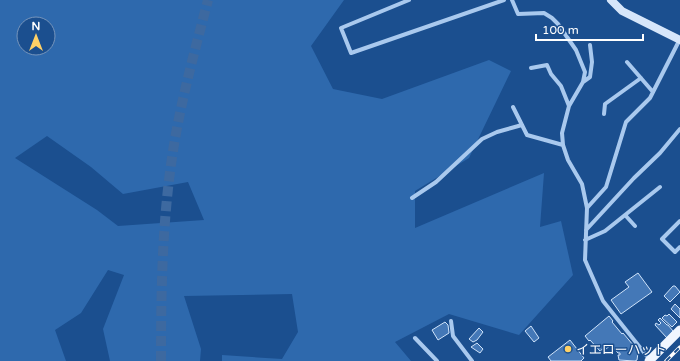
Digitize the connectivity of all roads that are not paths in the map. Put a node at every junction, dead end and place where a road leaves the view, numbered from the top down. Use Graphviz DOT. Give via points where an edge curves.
graph roads {
  1 [pos="409,0"];
  2 [pos="504,0"];
  3 [pos="512,0"];
  4 [pos="611,0"];
  5 [pos="680,40"];
  6 [pos="590,45"];
  7 [pos="627,62"];
  8 [pos="531,68"];
  9 [pos="641,78"];
  10 [pos="583,82"];
  11 [pos="653,92"];
  12 [pos="569,106"];
  13 [pos="513,107"];
  14 [pos="604,114"];
  15 [pos="522,125"];
  16 [pos="680,129"];
  17 [pos="563,145"];
  18 [pos="660,187"];
  19 [pos="412,198"];
  20 [pos="587,208"];
  21 [pos="625,215"];
  22 [pos="680,221"];
  23 [pos="635,226"];
  24 [pos="586,230"];
  25 [pos="585,240"];
  26 [pos="680,247"];
  27 [pos="451,321"];
  28 [pos="680,330"];
  29 [pos="414,338"];
  30 [pos="650,360"];
  31 [pos="437,361"];
  32 [pos="472,361"];
  1 -- 2 [label="street" via="341,28 351,53"];
  3 -- 10 [label="street" via="518,14 544,13 558,24 576,50 585,72"];
  4 -- 5 [label="street" via="622,11"];
  5 -- 11 [label="street"];
  6 -- 10 [label="street" via="590,77"];
  7 -- 9 [label="street"];
  8 -- 12 [label="street" via="547,65 561,86"];
  9 -- 11 [label="street"];
  9 -- 14 [label="street" via="605,104"];
  10 -- 12 [label="street"];
  11 -- 20 [label="street" via="626,122 606,187"];
  12 -- 17 [label="street" via="562,133"];
  13 -- 15 [label="street"];
  15 -- 17 [label="street" via="527,135"];
  15 -- 19 [label="street" via="482,139 436,182"];
  16 -- 24 [label="street"];
  17 -- 20 [label="street" via="568,160 582,184"];
  18 -- 21 [label="street"];
  20 -- 24 [label="street"];
  21 -- 23 [label="street"];
  21 -- 25 [label="street" via="605,231"];
  22 -- 26 [label="street" via="662,239 675,252"];
  24 -- 25 [label="street"];
  25 -- 30 [label="street" via="585,260 603,301"];
  27 -- 32 [label="street" via="453,336"];
  28 -- 30 [label="main road"];
  29 -- 31 [label="street"];
}
